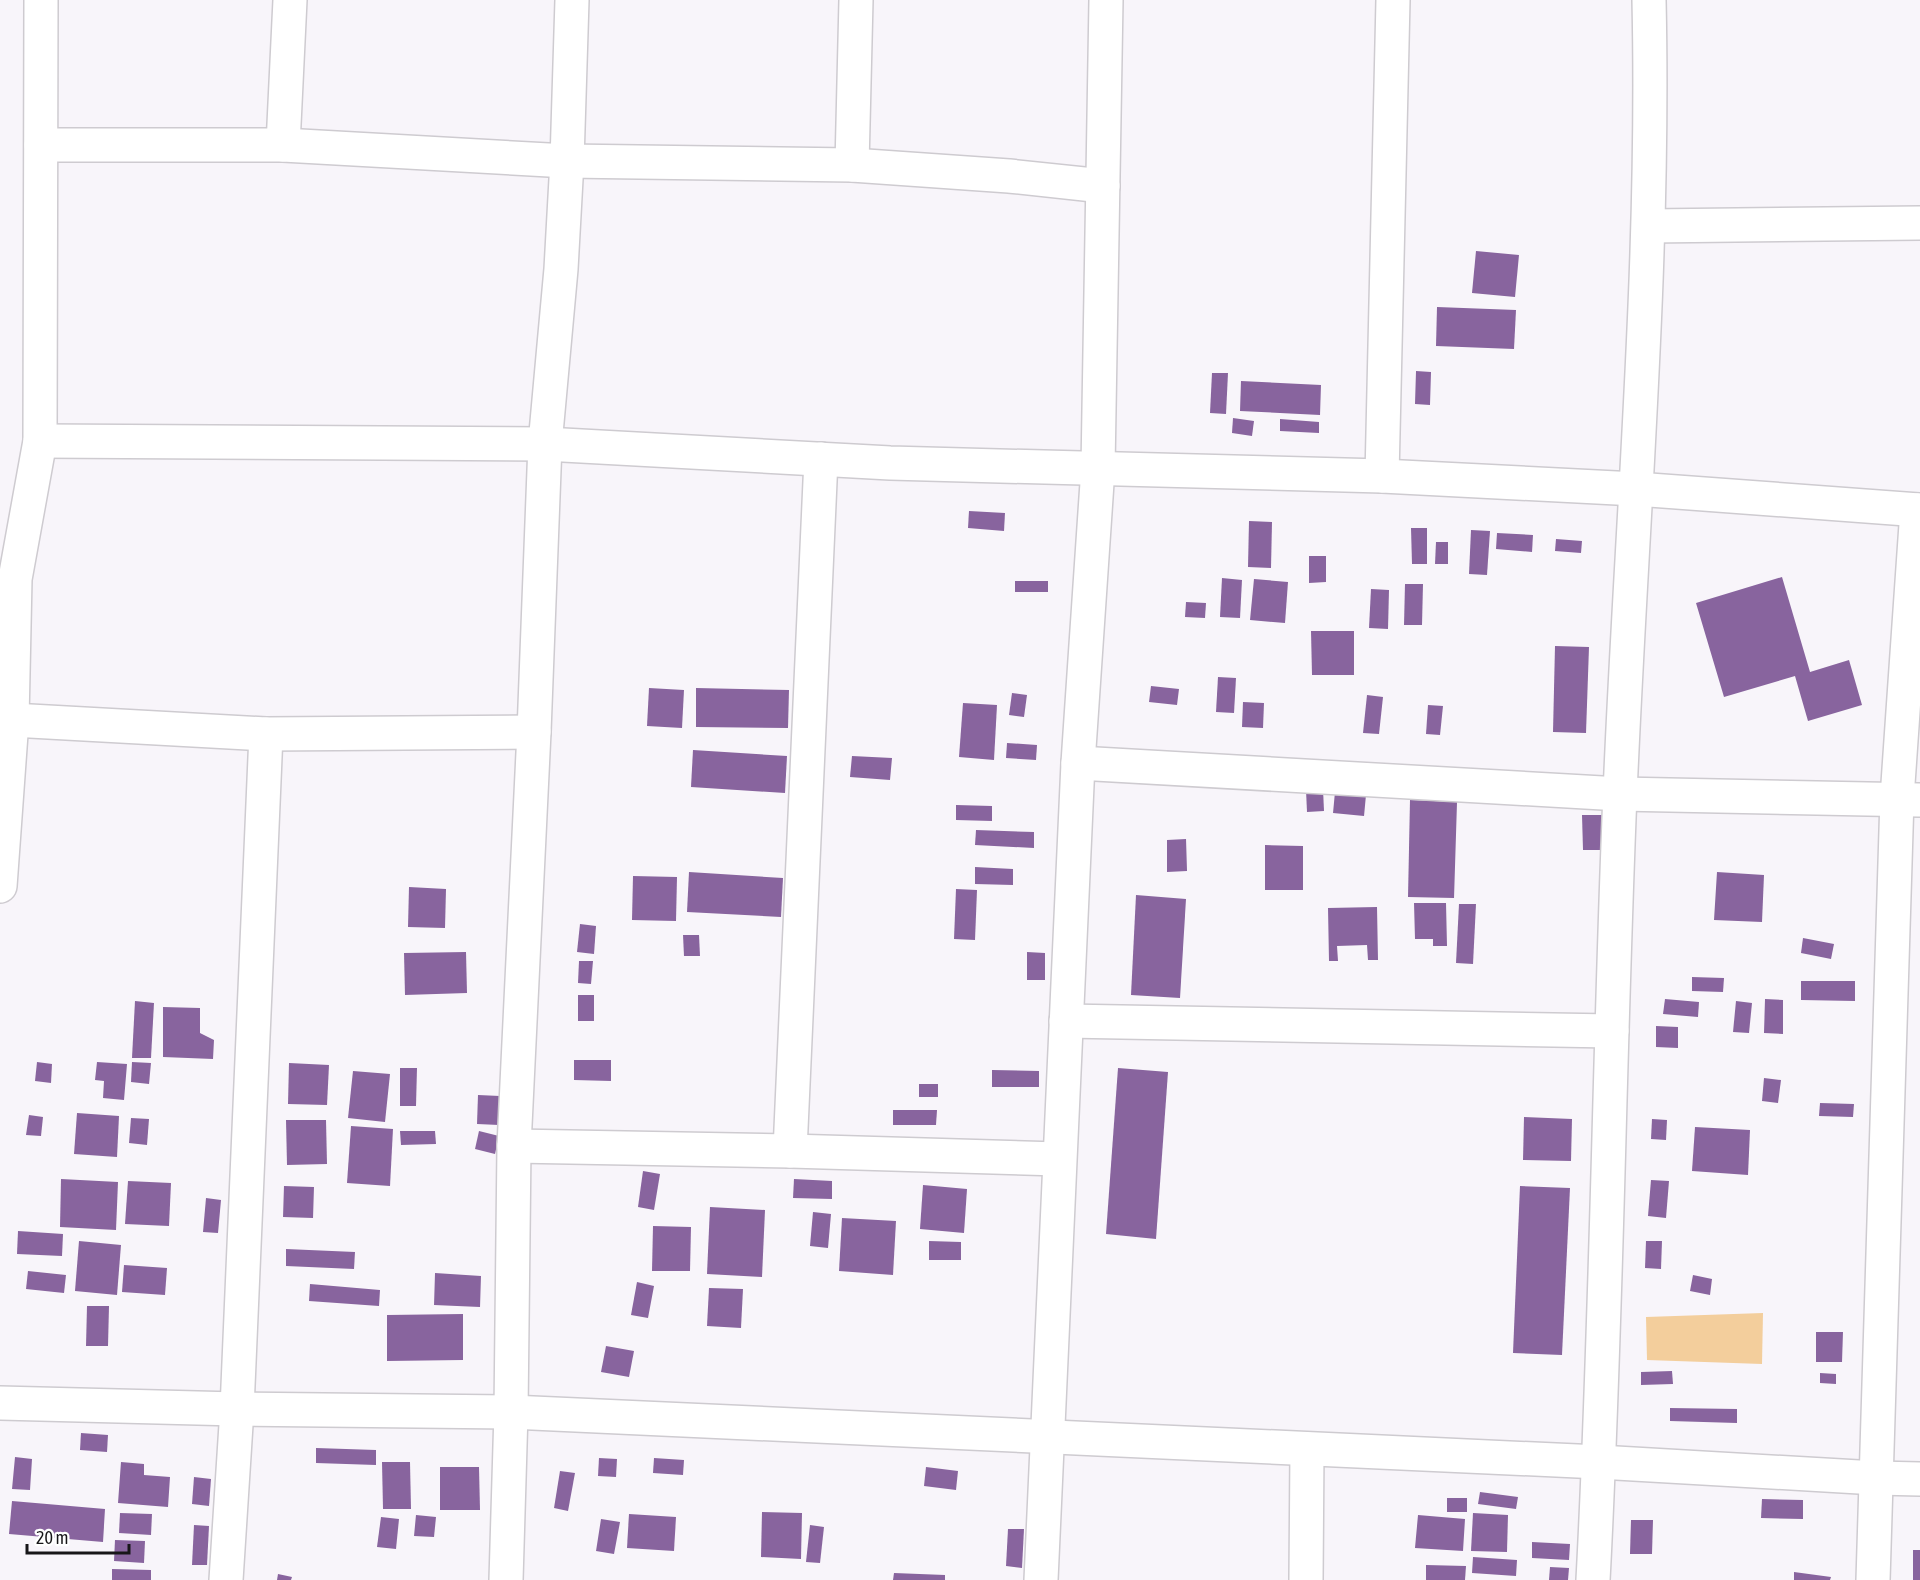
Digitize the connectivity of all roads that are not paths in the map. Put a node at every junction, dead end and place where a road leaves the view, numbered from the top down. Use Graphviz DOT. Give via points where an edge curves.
graph roads {
  1 [pos="41,0"];
  2 [pos="290,0"];
  3 [pos="572,0"];
  4 [pos="856,0"];
  5 [pos="1107,0"];
  6 [pos="1393,0"];
  7 [pos="1649,0"];
  8 [pos="41,145"];
  9 [pos="284,145"];
  10 [pos="567,161"];
  11 [pos="852,165"];
  12 [pos="1103,186"];
  13 [pos="1920,223"];
  14 [pos="1649,225"];
  15 [pos="40,441"];
  16 [pos="545,444"];
  17 [pos="821,459"];
  18 [pos="1098,468"];
  19 [pos="1382,476"];
  20 [pos="1636,489"];
  21 [pos="1918,510"];
  22 [pos="8,578"];
  23 [pos="12,720"];
  24 [pos="534,732"];
  25 [pos="266,734"];
  26 [pos="1078,763"];
  27 [pos="1620,794"];
  28 [pos="1909,799"];
  29 [pos="0,886"];
  30 [pos="1066,1021"];
  31 [pos="1612,1031"];
  32 [pos="514,1146"];
  33 [pos="790,1151"];
  34 [pos="1059,1159"];
  35 [pos="0,1402"];
  36 [pos="237,1409"];
  37 [pos="512,1412"];
  38 [pos="1047,1436"];
  39 [pos="1307,1449"];
  40 [pos="1599,1462"];
  41 [pos="1876,1478"];
  42 [pos="1920,1479"];
  43 [pos="226,1580"];
  44 [pos="506,1580"];
  45 [pos="1041,1580"];
  46 [pos="1306,1580"];
  47 [pos="1593,1580"];
  48 [pos="1873,1580"];
  1 -- 8 [label="street"];
  2 -- 9 [label="street"];
  3 -- 10 [label="street"];
  4 -- 11 [label="street"];
  5 -- 12 [label="street"];
  6 -- 19 [label="street"];
  7 -- 14 [label="street"];
  8 -- 9 [label="street"];
  8 -- 15 [label="street"];
  9 -- 10 [label="street"];
  10 -- 11 [label="street"];
  10 -- 16 [label="street"];
  11 -- 12 [label="street"];
  12 -- 18 [label="street"];
  13 -- 14 [label="street"];
  14 -- 20 [label="street"];
  15 -- 16 [label="street"];
  15 -- 22 [label="street"];
  16 -- 17 [label="street"];
  16 -- 24 [label="street"];
  17 -- 18 [label="street"];
  17 -- 33 [label="street"];
  18 -- 19 [label="street"];
  18 -- 26 [label="street"];
  19 -- 20 [label="street"];
  20 -- 21 [label="street"];
  20 -- 27 [label="street"];
  21 -- 28 [label="street"];
  22 -- 23 [label="street"];
  23 -- 25 [label="street"];
  23 -- 29 [label="street"];
  24 -- 25 [label="street"];
  24 -- 32 [label="street"];
  25 -- 36 [label="street"];
  26 -- 27 [label="street"];
  26 -- 30 [label="street"];
  27 -- 28 [label="street"];
  27 -- 31 [label="street"];
  28 -- 41 [label="street"];
  30 -- 31 [label="street"];
  30 -- 34 [label="street"];
  31 -- 40 [label="street"];
  32 -- 33 [label="street"];
  32 -- 37 [label="street"];
  33 -- 34 [label="street"];
  34 -- 38 [label="street"];
  35 -- 36 [label="street"];
  36 -- 37 [label="street"];
  36 -- 43 [label="street"];
  37 -- 38 [label="street"];
  37 -- 44 [label="street"];
  38 -- 39 [label="street"];
  38 -- 45 [label="street"];
  39 -- 40 [label="street"];
  39 -- 46 [label="street"];
  40 -- 41 [label="street"];
  40 -- 47 [label="street"];
  41 -- 42 [label="street"];
  41 -- 48 [label="street"];
}
